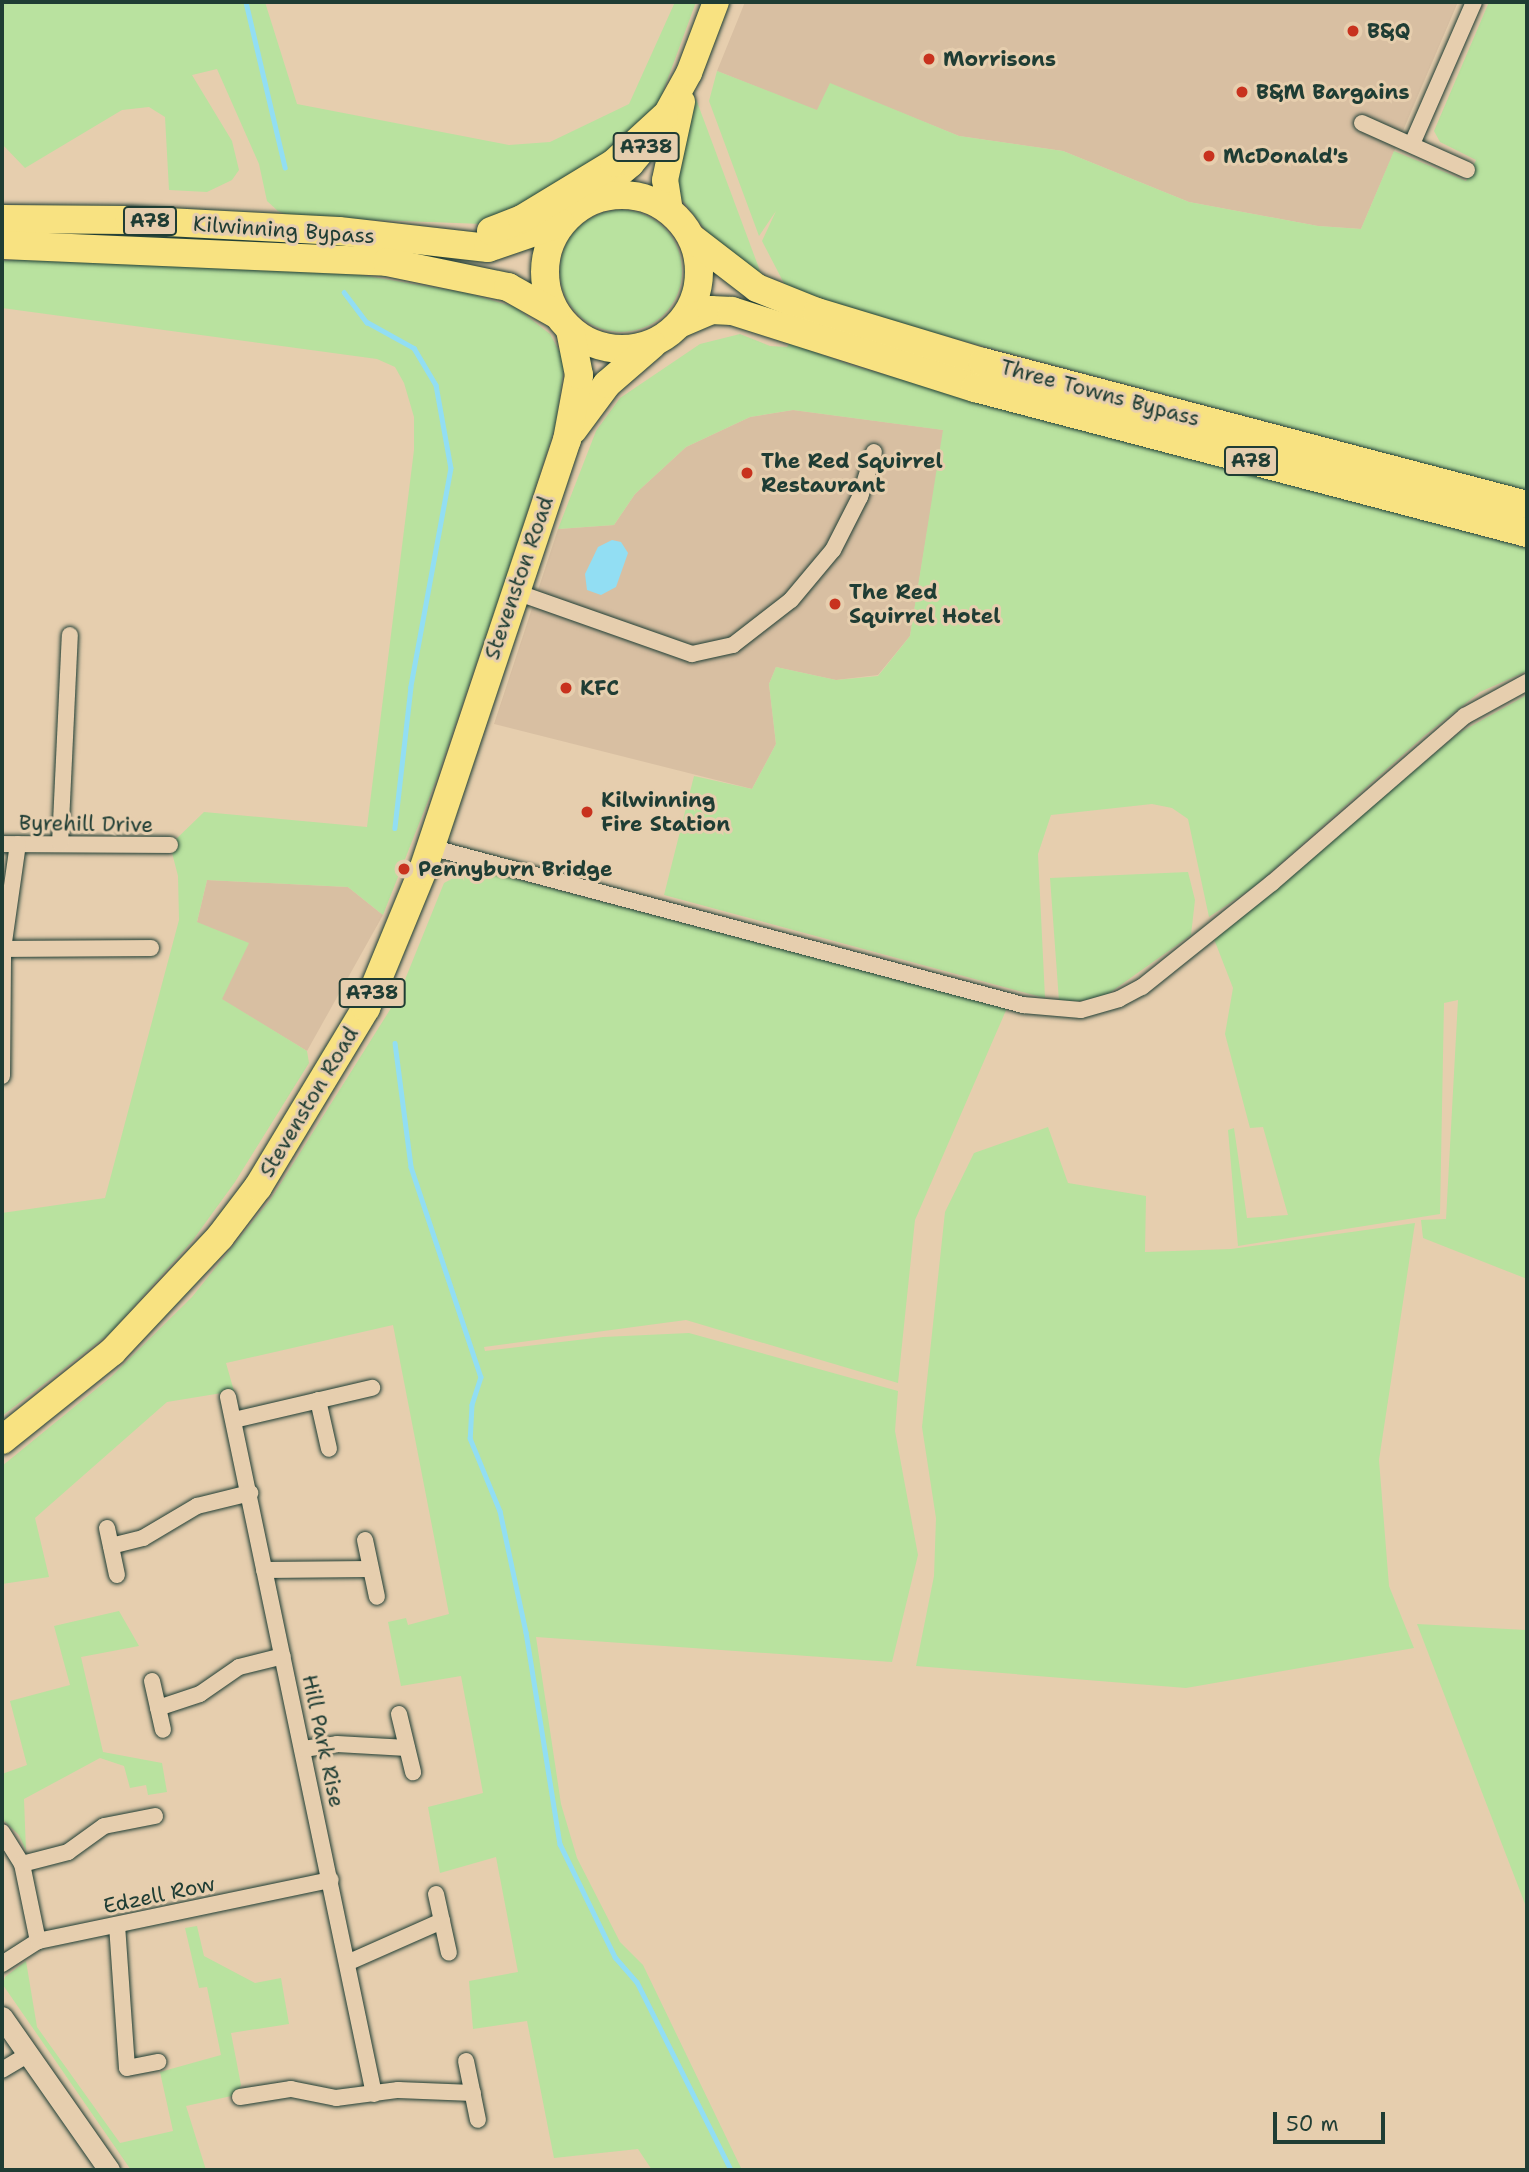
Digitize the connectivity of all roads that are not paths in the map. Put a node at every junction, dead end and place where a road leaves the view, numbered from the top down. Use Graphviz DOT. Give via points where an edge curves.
graph roads {
  1 [pos="716,2"];
  2 [pos="1474,2"];
  3 [pos="689,73"];
  4 [pos="664,117"];
  5 [pos="1362,123"];
  6 [pos="1412,144"];
  7 [pos="1467,170"];
  8 [pos="670,211"];
  9 [pos="572,214"];
  10 [pos="2,219"];
  11 [pos="692,239"];
  12 [pos="430,242"];
  13 [pos="2,245"];
  14 [pos="563,322"];
  15 [pos="681,323"];
  16 [pos="657,341"];
  17 [pos="567,440"];
  18 [pos="874,452"];
  19 [pos="1527,505"];
  20 [pos="1527,533"];
  21 [pos="513,591"];
  22 [pos="70,635"];
  23 [pos="1527,682"];
  24 [pos="10,844"];
  25 [pos="60,844"];
  26 [pos="170,845"];
  27 [pos="430,847"];
  28 [pos="151,948"];
  29 [pos="4,949"];
  30 [pos="2,1076"];
  31 [pos="372,1388"];
  32 [pos="228,1397"];
  33 [pos="318,1400"];
  34 [pos="234,1420"];
  35 [pos="2,1440"];
  36 [pos="329,1449"];
  37 [pos="250,1493"];
  38 [pos="107,1528"];
  39 [pos="365,1540"];
  40 [pos="111,1546"];
  41 [pos="370,1569"];
  42 [pos="264,1570"];
  43 [pos="117,1575"];
  44 [pos="377,1597"];
  45 [pos="283,1656"];
  46 [pos="152,1681"];
  47 [pos="158,1708"];
  48 [pos="399,1714"];
  49 [pos="163,1730"];
  50 [pos="407,1748"];
  51 [pos="303,1749"];
  52 [pos="413,1772"];
  53 [pos="155,1816"];
  54 [pos="2,1832"];
  55 [pos="22,1864"];
  56 [pos="331,1880"];
  57 [pos="436,1894"];
  58 [pos="442,1921"];
  59 [pos="117,1925"];
  60 [pos="38,1941"];
  61 [pos="449,1952"];
  62 [pos="347,1963"];
  63 [pos="2,1964"];
  64 [pos="2,2017"];
  65 [pos="29,2054"];
  66 [pos="466,2061"];
  67 [pos="158,2062"];
  68 [pos="2,2070"];
  69 [pos="472,2093"];
  70 [pos="374,2094"];
  71 [pos="240,2097"];
  72 [pos="478,2120"];
  73 [pos="109,2170"];
  1 -- 3 [label="main road, A738"];
  2 -- 6 [label="street"];
  3 -- 4 [label="main road, A738"];
  3 -- 8 [label="main road, A738" via="667,166"];
  4 -- 9 [label="main road, A738" via="638,156"];
  4 -- 12 [label="highway" via="614,163 522,219 495,231"];
  5 -- 6 [label="street"];
  6 -- 7 [label="street"];
  8 -- 9 [label="highway, A78" via="633,195 609,195"];
  8 -- 11 [label="highway, A78"];
  9 -- 12 [label="highway, Kilwinning Bypass / A78" via="488,248"];
  9 -- 14 [label="highway" via="544,264 544,280"];
  10 -- 12 [label="highway, Kilwinning Bypass / A78" via="130,220 340,231"];
  11 -- 15 [label="highway, A78" via="699,283"];
  11 -- 19 [label="highway, Three Towns Bypass / A78" via="757,288 817,312 972,359"];
  13 -- 14 [label="highway, Kilwinning Bypass / A78" via="387,262 508,287"];
  14 -- 16 [label="highway, A78" via="591,343 613,349"];
  14 -- 17 [label="highway, A738" via="579,375"];
  15 -- 16 [label="highway, A78"];
  15 -- 20 [label="highway, Three Towns Bypass / A78" via="711,310 732,311 975,388"];
  16 -- 17 [label="highway, A738" via="607,384"];
  17 -- 21 [label="highway, Stevenston Road / A738"];
  18 -- 21 [label="street" via="860,498 833,550 791,600 733,645 692,654"];
  21 -- 27 [label="highway, Stevenston Road / A738"];
  22 -- 25 [label="street"];
  23 -- 27 [label="street" via="1465,716 1272,883 1142,986 1119,999 1081,1010 1059,1011 1012,1002"];
  24 -- 25 [label="street, Byrehill Drive"];
  24 -- 29 [label="street"];
  25 -- 26 [label="street, Byrehill Drive"];
  27 -- 35 [label="highway, Stevenston Road / A738" via="366,1007 258,1187 168,1297 112,1352"];
  28 -- 29 [label="street"];
  29 -- 30 [label="street"];
  31 -- 33 [label="street"];
  32 -- 34 [label="street, Hill Park Rise"];
  33 -- 34 [label="street"];
  33 -- 36 [label="street"];
  34 -- 37 [label="street, Hill Park Rise"];
  37 -- 40 [label="street" via="197,1506 143,1538"];
  37 -- 42 [label="street, Hill Park Rise"];
  38 -- 40 [label="street"];
  39 -- 41 [label="street"];
  40 -- 43 [label="street"];
  41 -- 42 [label="street"];
  41 -- 44 [label="street"];
  42 -- 45 [label="street, Hill Park Rise"];
  45 -- 47 [label="street" via="239,1667 200,1694"];
  45 -- 51 [label="street, Hill Park Rise"];
  46 -- 47 [label="street"];
  47 -- 49 [label="street"];
  48 -- 50 [label="street"];
  50 -- 51 [label="street" via="337,1744"];
  50 -- 52 [label="street"];
  51 -- 56 [label="street, Hill Park Rise"];
  53 -- 55 [label="street" via="104,1826 68,1852"];
  54 -- 55 [label="street"];
  55 -- 60 [label="street"];
  56 -- 59 [label="street, Edzell Row"];
  56 -- 62 [label="street, Hill Park Rise"];
  57 -- 58 [label="street"];
  58 -- 61 [label="street"];
  58 -- 62 [label="street"];
  59 -- 60 [label="street, Edzell Row"];
  59 -- 67 [label="street" via="127,2068"];
  60 -- 63 [label="street, Edzell Row"];
  62 -- 70 [label="street, Hill Park Rise"];
  64 -- 65 [label="street"];
  65 -- 68 [label="street"];
  65 -- 73 [label="street"];
  66 -- 69 [label="street"];
  69 -- 70 [label="street"];
  69 -- 72 [label="street"];
  70 -- 71 [label="street" via="336,2098 291,2089"];
}
